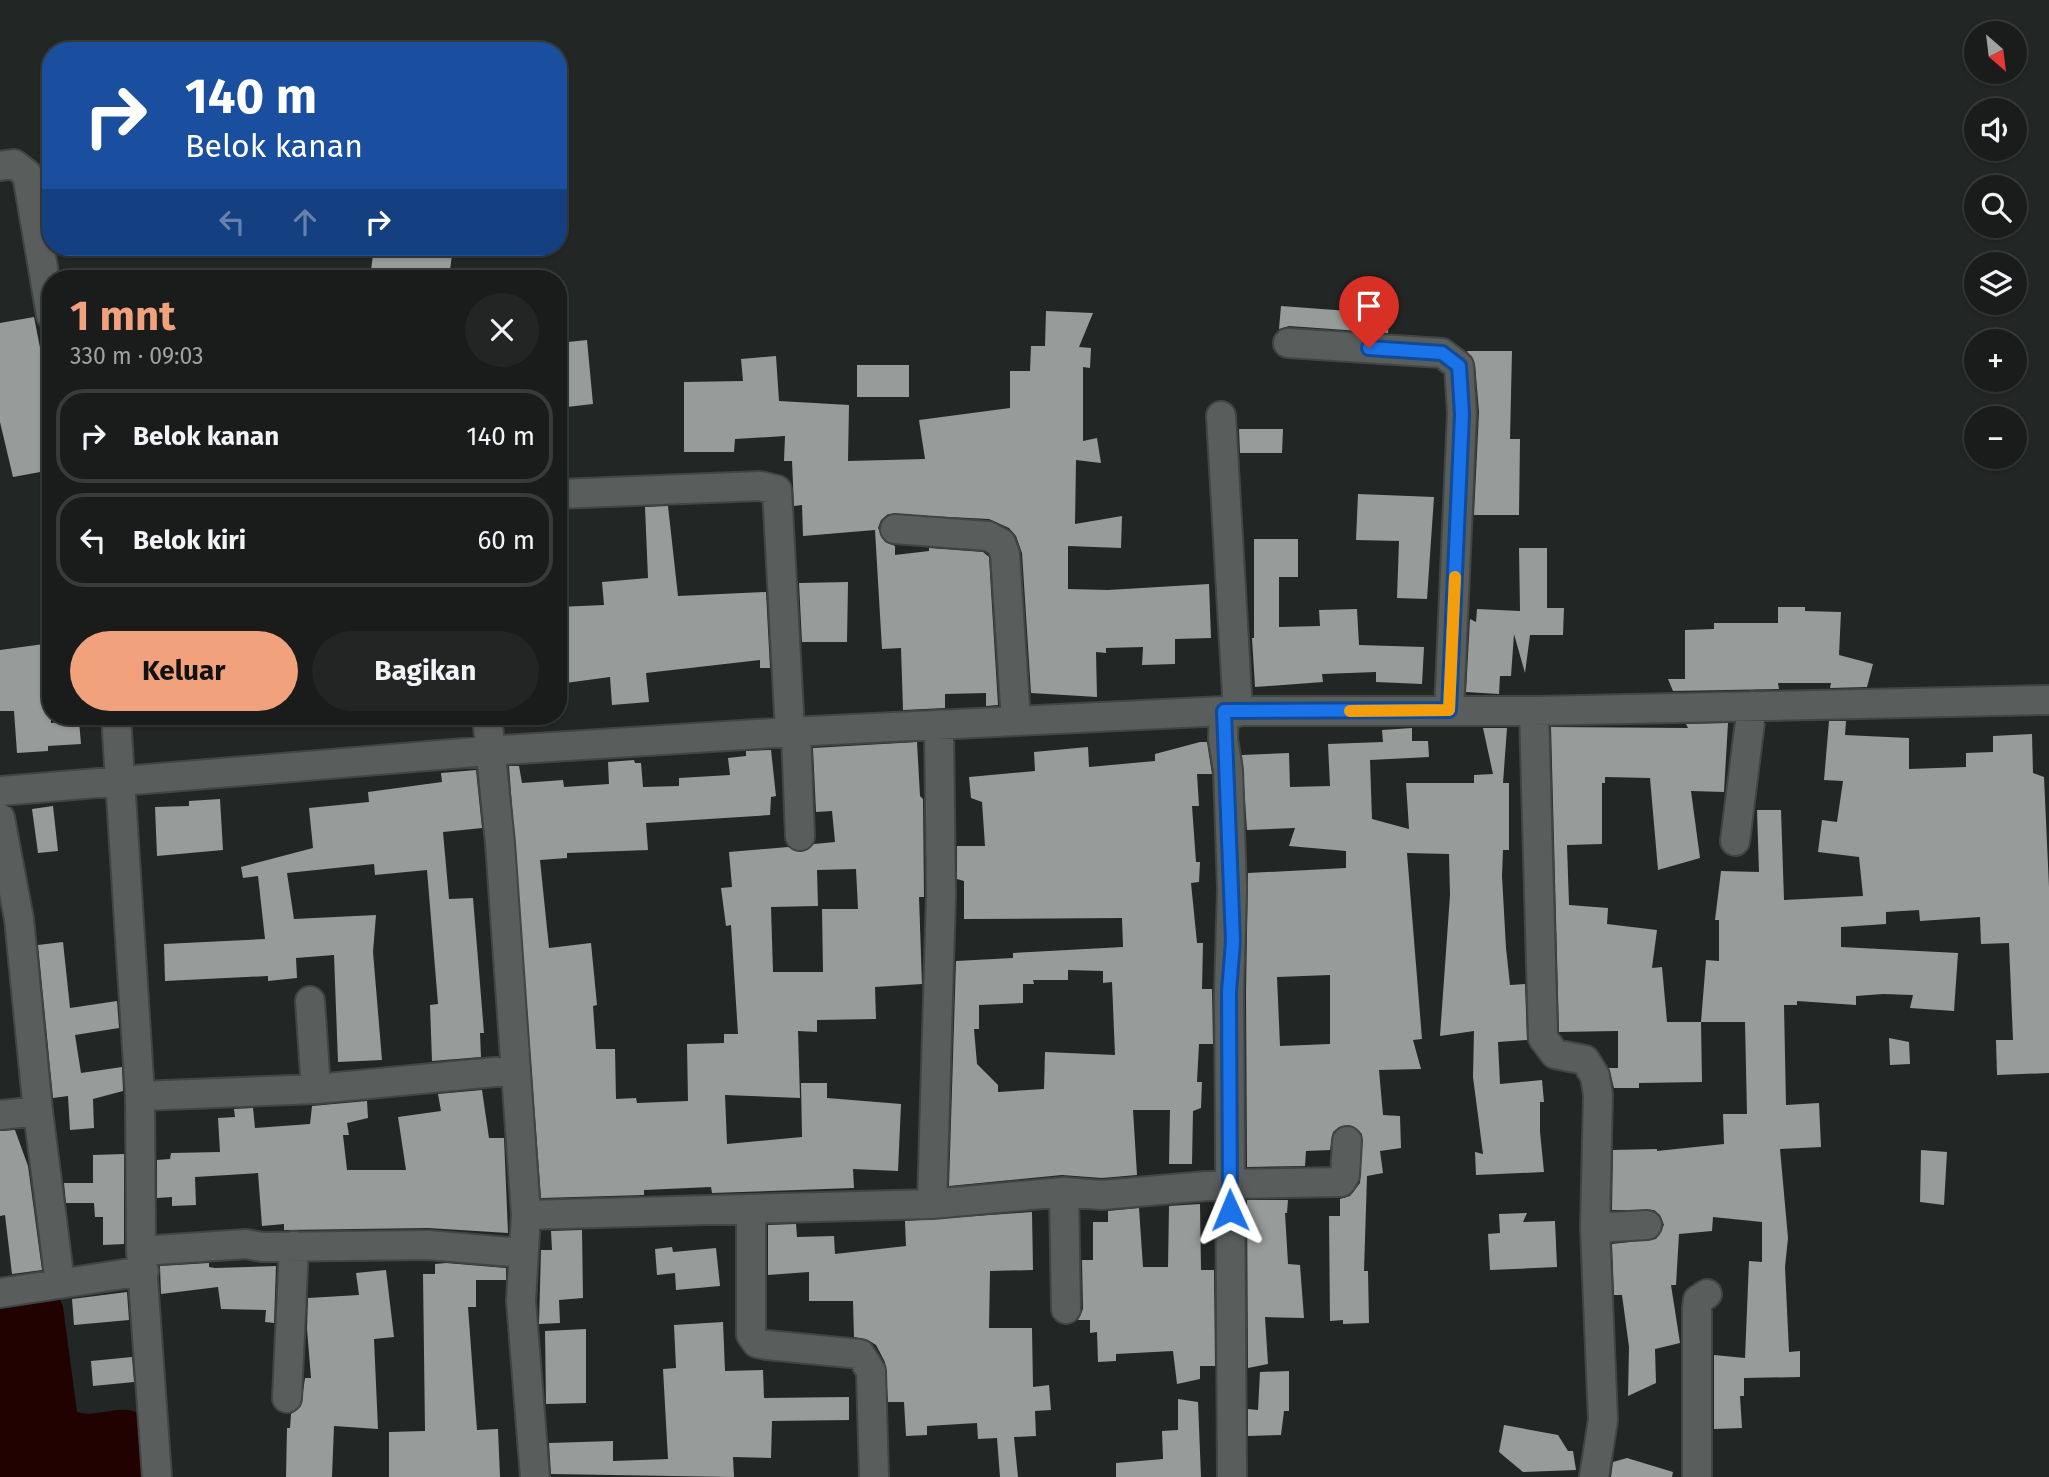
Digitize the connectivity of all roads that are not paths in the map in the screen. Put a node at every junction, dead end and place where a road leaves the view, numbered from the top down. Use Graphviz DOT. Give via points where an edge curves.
graph roads {
  1 [pos="0,166"];
  2 [pos="43,270"];
  3 [pos="1289,343"];
  4 [pos="1221,416"];
  5 [pos="567,494"];
  6 [pos="895,528"];
  7 [pos="2049,699"];
  8 [pos="1752,706"];
  9 [pos="1449,710"];
  10 [pos="1534,711"];
  11 [pos="1231,712"];
  12 [pos="1016,721"];
  13 [pos="117,725"];
  14 [pos="487,725"];
  15 [pos="939,725"];
  16 [pos="793,732"];
  17 [pos="488,751"];
  18 [pos="121,781"];
  19 [pos="0,792"];
  20 [pos="0,818"];
  21 [pos="800,836"];
  22 [pos="1735,841"];
  23 [pos="310,1001"];
  24 [pos="516,1070"];
  25 [pos="317,1089"];
  26 [pos="140,1096"];
  27 [pos="38,1111"];
  28 [pos="0,1115"];
  29 [pos="1347,1141"];
  30 [pos="1229,1184"];
  31 [pos="1064,1192"];
  32 [pos="932,1204"];
  33 [pos="751,1211"];
  34 [pos="526,1215"];
  35 [pos="1647,1225"];
  36 [pos="1595,1228"];
  37 [pos="294,1246"];
  38 [pos="522,1253"];
  39 [pos="143,1261"];
  40 [pos="60,1283"];
  41 [pos="0,1293"];
  42 [pos="1707,1294"];
  43 [pos="1066,1309"];
  44 [pos="287,1398"];
  45 [pos="157,1477"];
  46 [pos="535,1477"];
  47 [pos="874,1477"];
  48 [pos="1232,1477"];
  49 [pos="1594,1477"];
  50 [pos="1697,1477"];
  1 -- 2 [label="street" via="14,164 25,169"];
  3 -- 9 [label="street" via="1442,353 1459,366 1462,414"];
  4 -- 11 [label="street"];
  5 -- 16 [label="street" via="760,486 777,490"];
  6 -- 12 [label="street" via="988,536 1004,548"];
  7 -- 8 [label="street"];
  8 -- 10 [label="street"];
  8 -- 22 [label="street"];
  9 -- 10 [label="street"];
  9 -- 11 [label="street"];
  10 -- 36 [label="street" via="1543,1038 1555,1054 1585,1060 1595,1076"];
  11 -- 12 [label="street"];
  11 -- 30 [label="street"];
  12 -- 15 [label="street"];
  13 -- 18 [label="street"];
  14 -- 17 [label="street"];
  15 -- 16 [label="street"];
  15 -- 32 [label="street" via="941,895"];
  16 -- 17 [label="street"];
  16 -- 21 [label="street"];
  17 -- 18 [label="street"];
  17 -- 24 [label="street" via="500,843"];
  18 -- 19 [label="street"];
  18 -- 26 [label="street"];
  20 -- 27 [label="street" via="19,919"];
  23 -- 25 [label="street"];
  24 -- 25 [label="street"];
  24 -- 34 [label="street"];
  25 -- 26 [label="street"];
  26 -- 39 [label="street"];
  27 -- 28 [label="street"];
  27 -- 40 [label="street"];
  29 -- 30 [label="street" via="1341,1182"];
  30 -- 31 [label="street" via="1102,1195"];
  30 -- 48 [label="street"];
  31 -- 32 [label="street"];
  31 -- 43 [label="street"];
  32 -- 33 [label="street"];
  33 -- 34 [label="street"];
  33 -- 47 [label="street" via="751,1335 757,1343 860,1354 868,1362"];
  34 -- 38 [label="street"];
  35 -- 36 [label="street"];
  36 -- 49 [label="street" via="1603,1420"];
  37 -- 38 [label="street" via="428,1245"];
  37 -- 39 [label="street" via="230,1245"];
  37 -- 44 [label="street"];
  38 -- 46 [label="street" via="521,1301"];
  39 -- 40 [label="street"];
  39 -- 45 [label="street"];
  40 -- 41 [label="street"];
  42 -- 50 [label="street" via="1698,1300 1697,1308"];
}
